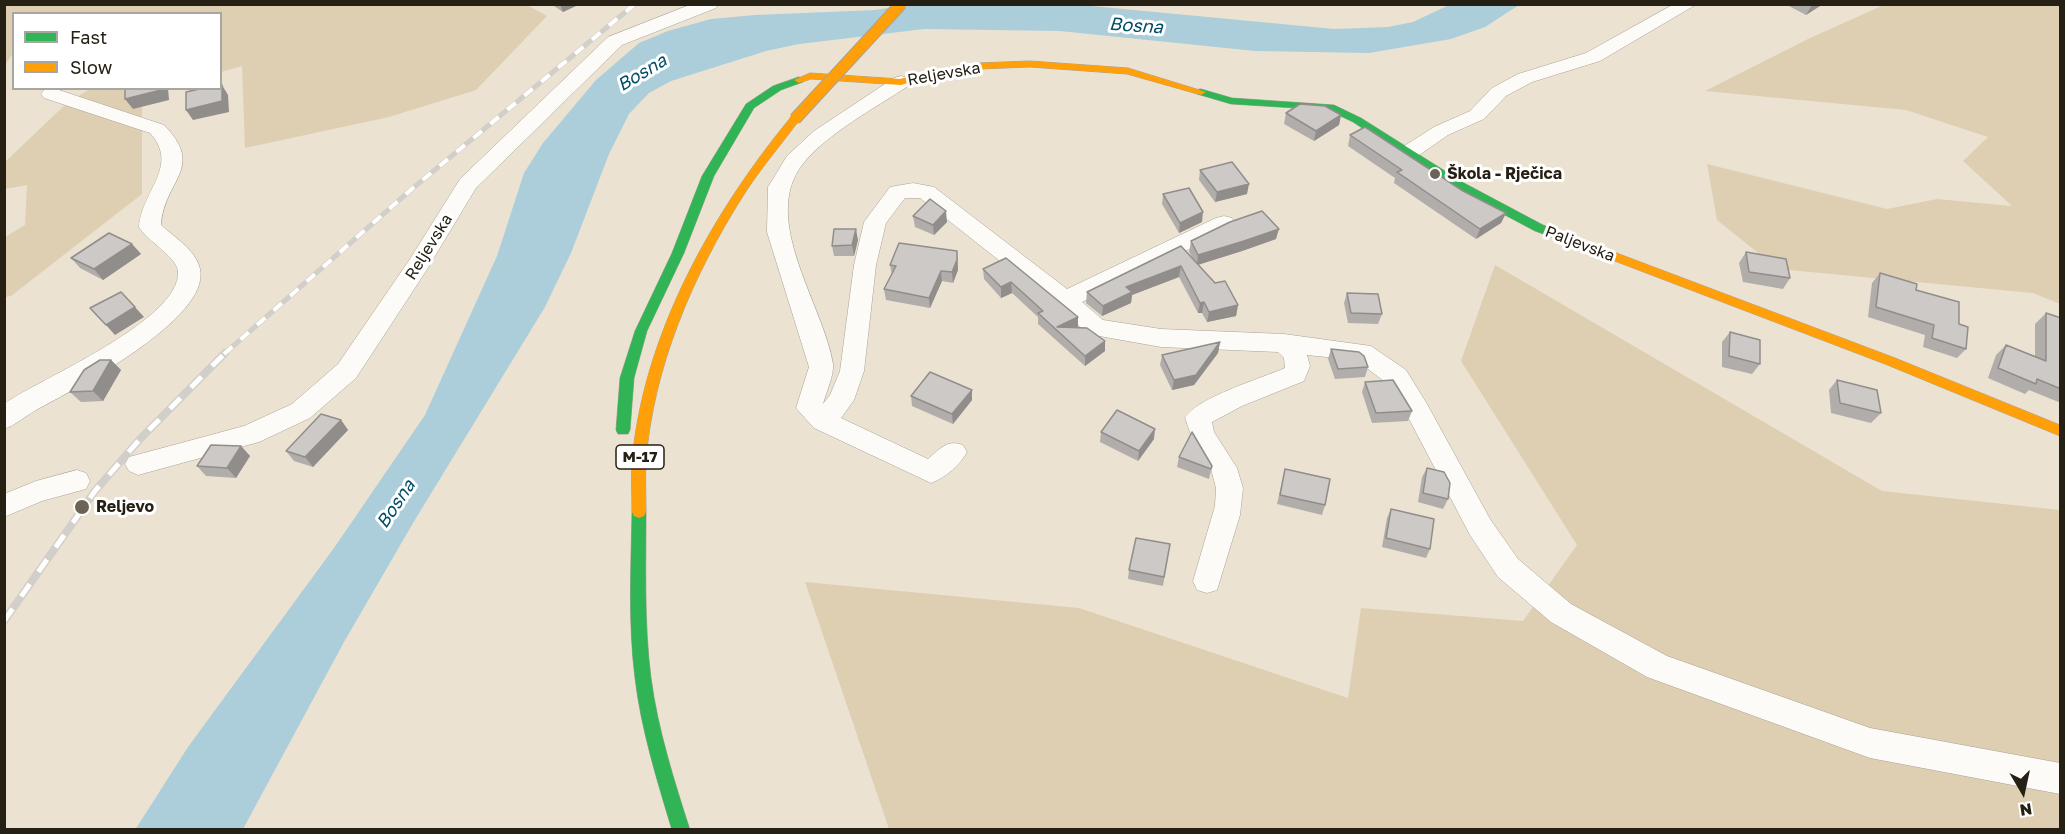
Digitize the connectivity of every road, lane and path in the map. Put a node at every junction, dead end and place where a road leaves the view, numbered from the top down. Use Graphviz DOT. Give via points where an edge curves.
graph roads {
  1 [pos="710,4"];
  2 [pos="901,4"];
  3 [pos="1688,4"];
  4 [pos="901,82"];
  5 [pos="51,94"];
  6 [pos="1408,153"];
  7 [pos="1224,224"];
  8 [pos="1065,300"];
  9 [pos="1284,343"];
  10 [pos="4,419"];
  11 [pos="823,422"];
  12 [pos="623,430"];
  13 [pos="2061,431"];
  14 [pos="954,452"];
  15 [pos="138,464"];
  16 [pos="77,481"];
  17 [pos="4,506"];
  18 [pos="1208,581"];
  19 [pos="2061,779"];
  20 [pos="681,830"];
  1 -- 15 [label="street, Reljevska" via="615,41 484,167 468,184 347,371 301,411 250,435"];
  2 -- 20 [label="street, M-17, bridge" via="795,119 734,198 673,328 655,387 640,453 638,598 646,698"];
  3 -- 6 [label="street" via="1593,57 1508,87 1477,115 1441,131"];
  4 -- 6 [label="street, Reljevska" via="980,66 1030,64 1128,71 1231,101 1330,107"];
  4 -- 11 [label="street" via="821,135 794,162 779,187 778,232 820,367 809,408"];
  4 -- 12 [label="street, Reljevska" via="810,76 777,88 750,106 708,176 678,253 641,331 627,378"];
  5 -- 10 [label="street" via="157,129 169,139 172,166 149,216 150,227 184,258 190,273 189,284 152,329"];
  6 -- 13 [label="street, Paljevska" via="1539,228 1890,361"];
  7 -- 8 [label="street"];
  8 -- 9 [label="street" via="1096,328 1161,338"];
  8 -- 11 [label="street" via="926,192 898,192 875,222 865,265 852,371 841,400"];
  9 -- 18 [label="street" via="1295,355 1298,366 1294,375 1230,400 1198,418 1199,428 1223,466 1231,488 1230,508"];
  9 -- 19 [label="street" via="1362,352 1397,377 1480,527 1508,568 1561,613 1658,667 1870,743"];
  11 -- 14 [label="street" via="931,472"];
  16 -- 17 [label="street"];
}
